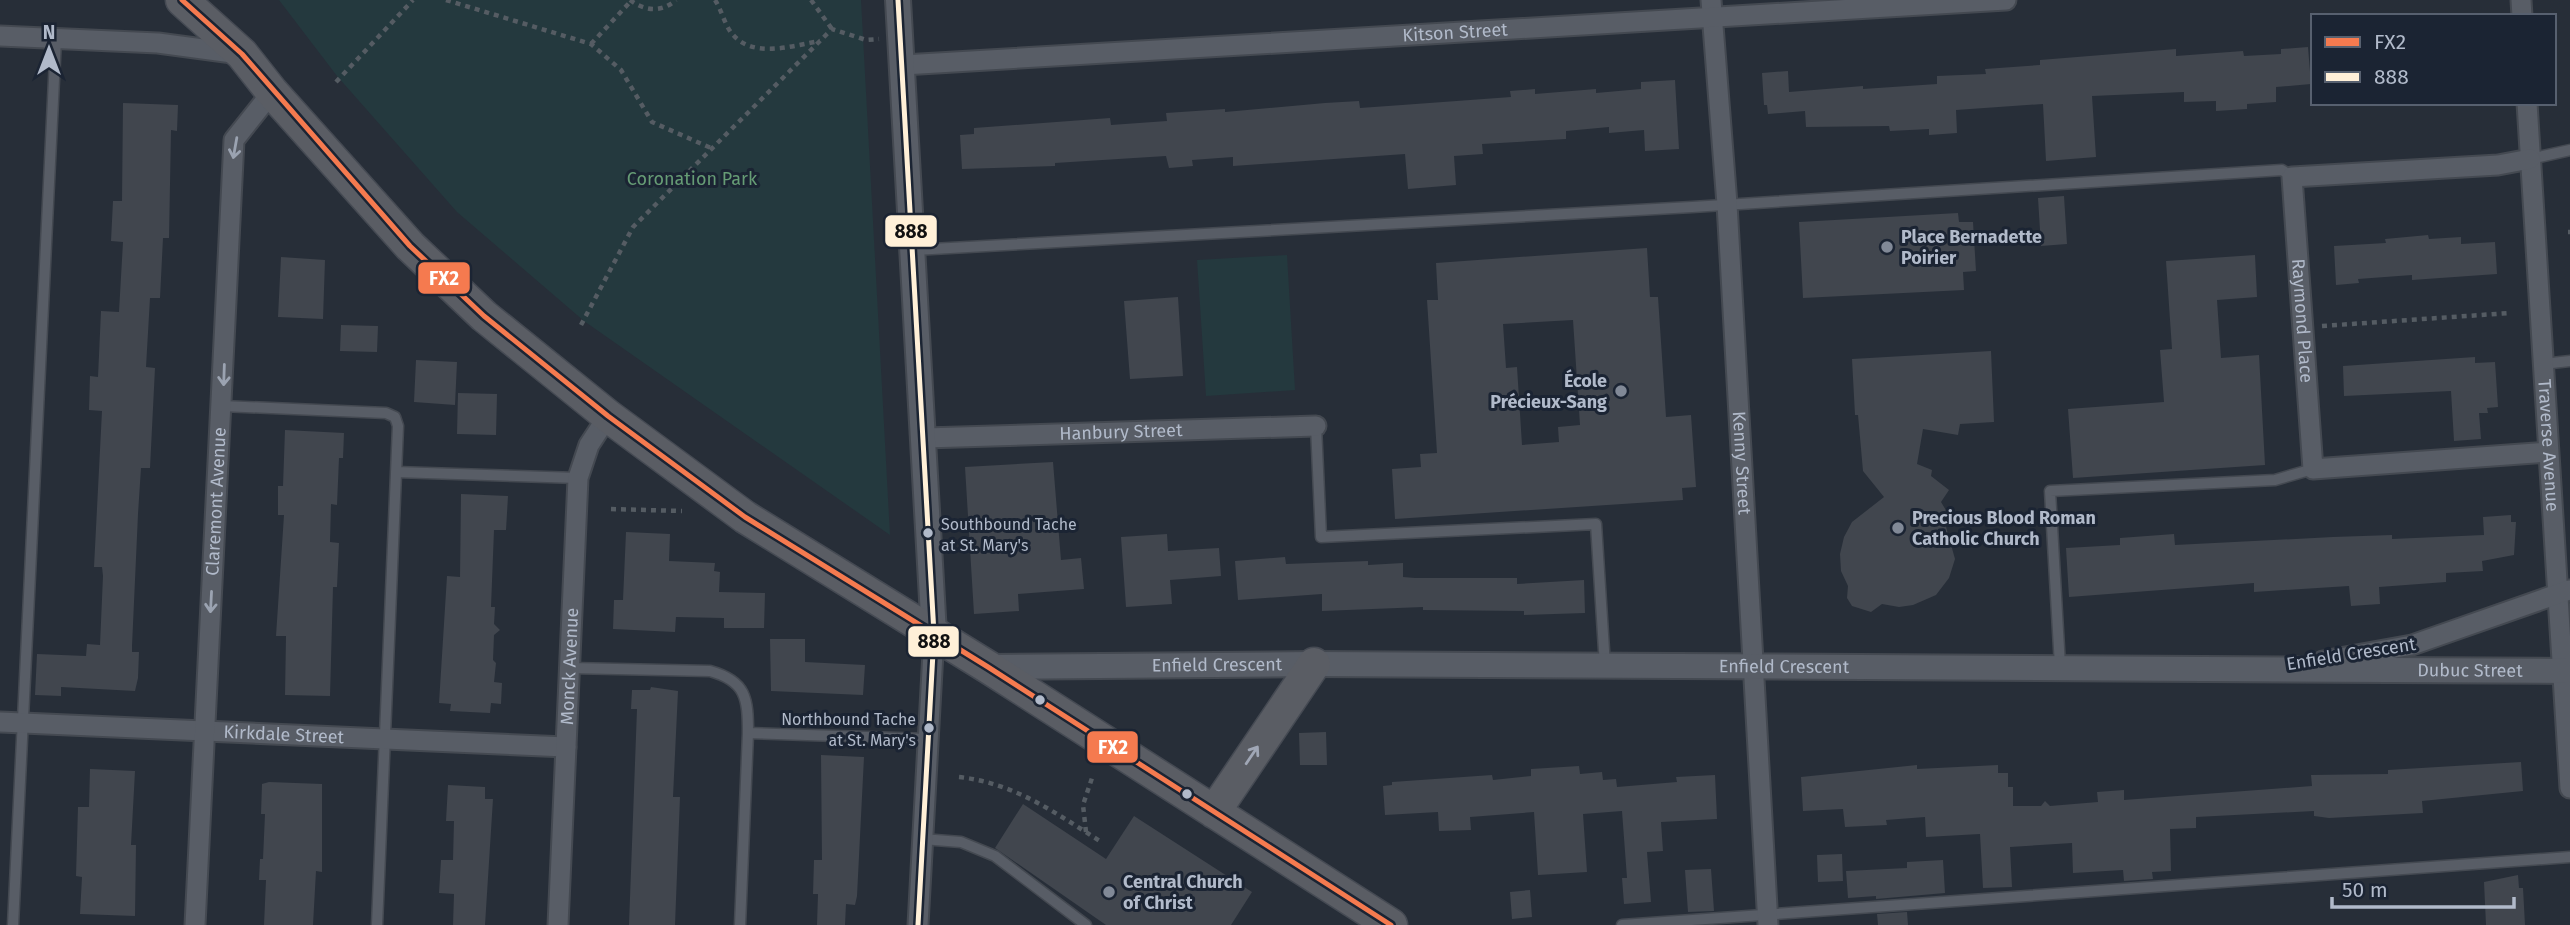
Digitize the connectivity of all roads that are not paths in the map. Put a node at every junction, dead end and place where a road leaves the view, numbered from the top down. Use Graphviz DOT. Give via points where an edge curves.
graph roads {
  1 [pos="182,0"];
  2 [pos="218,0"];
  3 [pos="898,0"];
  4 [pos="2006,0"];
  5 [pos="1712,9"];
  6 [pos="0,36"];
  7 [pos="56,38"];
  8 [pos="242,54"];
  9 [pos="903,65"];
  10 [pos="272,92"];
  11 [pos="2526,105"];
  12 [pos="2570,150"];
  13 [pos="2530,159"];
  14 [pos="2292,177"];
  15 [pos="1727,204"];
  16 [pos="914,250"];
  17 [pos="2570,361"];
  18 [pos="2543,364"];
  19 [pos="222,406"];
  20 [pos="608,416"];
  21 [pos="1317,426"];
  22 [pos="925,438"];
  23 [pos="2548,452"];
  24 [pos="2313,469"];
  25 [pos="396,472"];
  26 [pos="578,478"];
  27 [pos="2564,592"];
  28 [pos="934,635"];
  29 [pos="1314,664"];
  30 [pos="1605,666"];
  31 [pos="988,667"];
  32 [pos="1755,667"];
  33 [pos="570,668"];
  34 [pos="2060,669"];
  35 [pos="2244,669"];
  36 [pos="2566,671"];
  37 [pos="0,722"];
  38 [pos="23,723"];
  39 [pos="203,731"];
  40 [pos="748,733"];
  41 [pos="927,738"];
  42 [pos="386,739"];
  43 [pos="566,747"];
  44 [pos="2570,788"];
  45 [pos="1214,812"];
  46 [pos="922,839"];
  47 [pos="2570,857"];
  48 [pos="1767,921"];
  49 [pos="13,925"];
  50 [pos="195,925"];
  51 [pos="377,925"];
  52 [pos="558,925"];
  53 [pos="740,925"];
  54 [pos="918,925"];
  55 [pos="1086,925"];
  56 [pos="1391,925"];
  57 [pos="1622,925"];
  1 -- 8 [label="highway"];
  2 -- 8 [label="highway"];
  3 -- 9 [label="street"];
  4 -- 5 [label="street, Kitson Street"];
  5 -- 9 [label="street, Kitson Street"];
  5 -- 15 [label="street, Kenny Street"];
  6 -- 7 [label="street"];
  7 -- 8 [label="street" via="158,43"];
  7 -- 38 [label="lane"];
  8 -- 10 [label="highway"];
  9 -- 16 [label="street"];
  10 -- 19 [label="street, Claremont Avenue, one-way" via="234,140"];
  10 -- 20 [label="highway" via="410,246 484,316"];
  11 -- 13 [label="street, Traverse Avenue"];
  12 -- 13 [label="lane"];
  13 -- 14 [label="street" via="2498,165"];
  13 -- 18 [label="street, Traverse Avenue"];
  14 -- 15 [label="lane" via="2282,170"];
  14 -- 24 [label="street, Raymond Place"];
  15 -- 16 [label="lane"];
  15 -- 32 [label="street, Kenny Street"];
  16 -- 22 [label="street"];
  17 -- 18 [label="lane"];
  18 -- 23 [label="street, Traverse Avenue"];
  19 -- 25 [label="lane" via="386,413 395,417 398,426"];
  19 -- 39 [label="street, Claremont Avenue, one-way"];
  20 -- 26 [label="street, Monck Avenue" via="589,445"];
  20 -- 28 [label="highway" via="745,517"];
  21 -- 22 [label="street, Hanbury Street"];
  21 -- 30 [label="lane" via="1321,537 1596,524"];
  22 -- 28 [label="street"];
  23 -- 24 [label="street"];
  23 -- 27 [label="street, Traverse Avenue"];
  24 -- 34 [label="lane" via="2275,480 2050,491"];
  25 -- 26 [label="lane"];
  25 -- 42 [label="lane"];
  26 -- 33 [label="street, Monck Avenue"];
  27 -- 35 [label="street, Enfield Crescent" via="2413,645 2319,662"];
  27 -- 36 [label="street, Traverse Avenue"];
  28 -- 31 [label="highway"];
  28 -- 41 [label="street"];
  29 -- 30 [label="street, Enfield Crescent"];
  29 -- 31 [label="street, Enfield Crescent"];
  45 -- 29 [label="highway, one-way"];
  30 -- 32 [label="street, Enfield Crescent"];
  31 -- 45 [label="highway"];
  32 -- 34 [label="street, Enfield Crescent"];
  32 -- 48 [label="street, Kenny Street"];
  33 -- 40 [label="lane" via="710,671 729,677 742,688"];
  33 -- 43 [label="street, Monck Avenue"];
  34 -- 35 [label="street, Enfield Crescent"];
  35 -- 36 [label="street, Dubuc Street"];
  36 -- 44 [label="street, Traverse Avenue"];
  37 -- 38 [label="street, Kirkdale Street"];
  38 -- 39 [label="street, Kirkdale Street"];
  38 -- 49 [label="lane"];
  39 -- 42 [label="street, Kirkdale Street"];
  39 -- 50 [label="street, Claremont Avenue"];
  40 -- 41 [label="lane"];
  40 -- 53 [label="lane"];
  41 -- 46 [label="street"];
  42 -- 43 [label="street, Kirkdale Street"];
  42 -- 51 [label="lane"];
  43 -- 52 [label="street, Monck Avenue"];
  45 -- 56 [label="highway"];
  46 -- 54 [label="street"];
  46 -- 55 [label="lane" via="961,842 995,856"];
  47 -- 48 [label="lane"];
  48 -- 57 [label="lane"];
}
